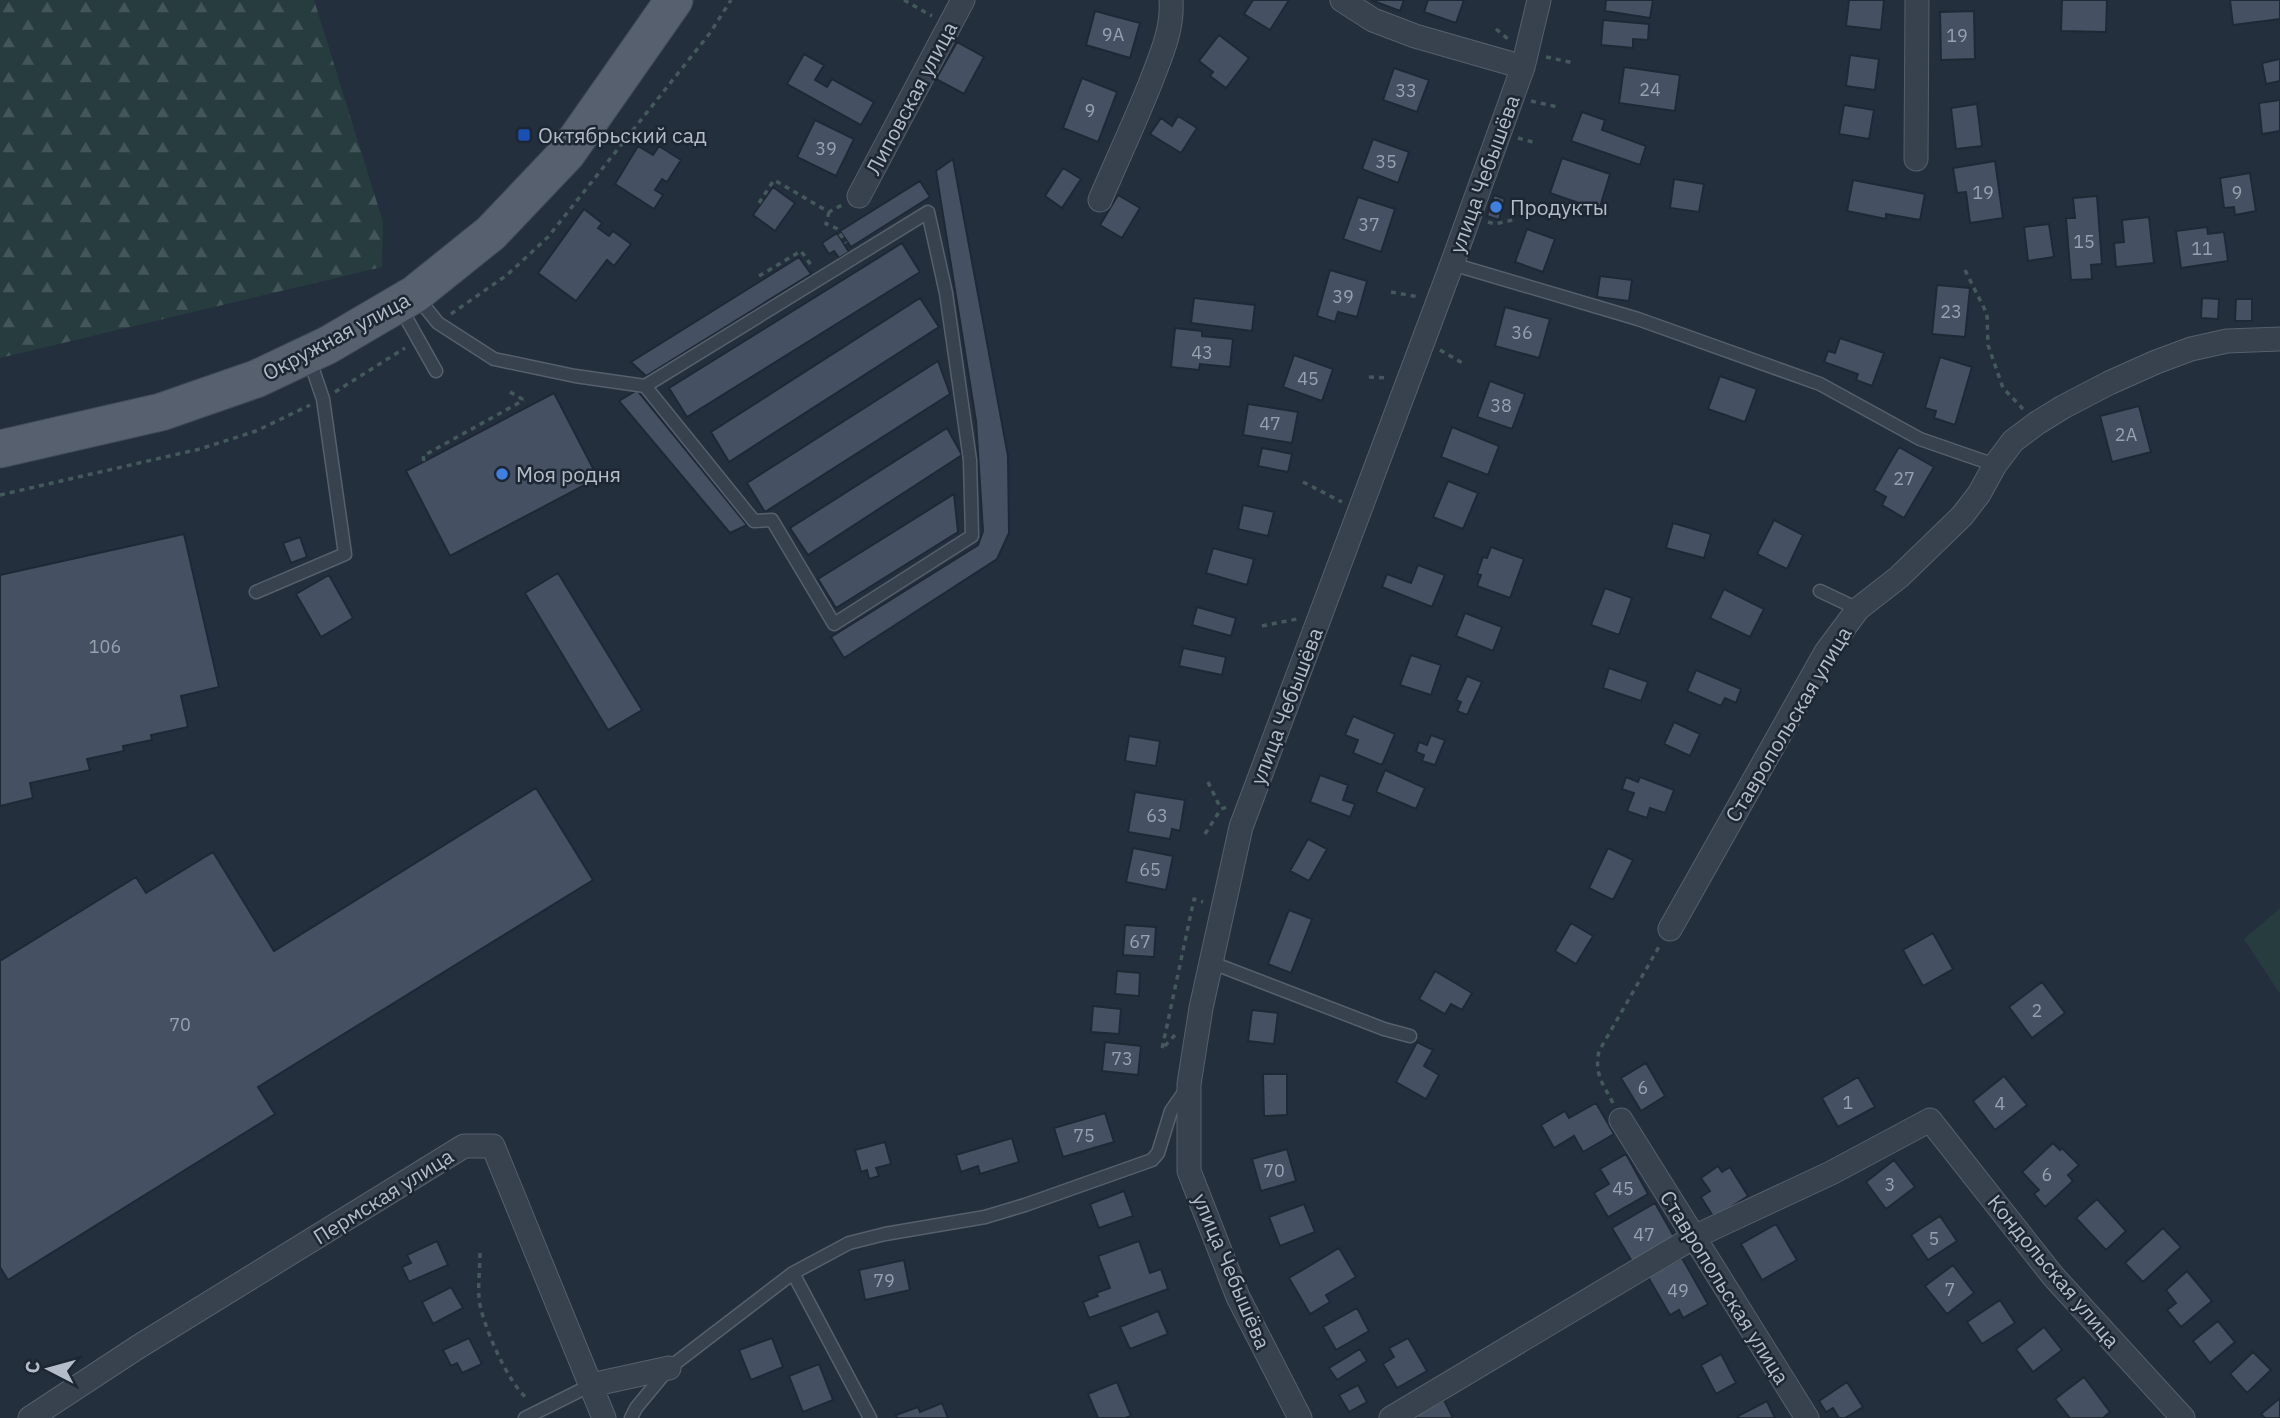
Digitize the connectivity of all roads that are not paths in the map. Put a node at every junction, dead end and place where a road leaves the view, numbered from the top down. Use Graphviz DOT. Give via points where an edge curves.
graph roads {
  1 [pos="674,0"];
  2 [pos="963,0"];
  3 [pos="1171,0"];
  4 [pos="1342,0"];
  5 [pos="1539,0"];
  6 [pos="1917,0"];
  7 [pos="1523,68"];
  8 [pos="1916,159"];
  9 [pos="859,196"];
  10 [pos="1100,200"];
  11 [pos="1452,264"];
  12 [pos="406,299"];
  13 [pos="2280,340"];
  14 [pos="308,355"];
  15 [pos="436,371"];
  16 [pos="645,386"];
  17 [pos="0,449"];
  18 [pos="1994,465"];
  19 [pos="1820,591"];
  20 [pos="256,592"];
  21 [pos="1858,609"];
  22 [pos="1670,929"];
  23 [pos="1210,962"];
  24 [pos="1410,1036"];
  25 [pos="1189,1084"];
  26 [pos="1621,1120"];
  27 [pos="1694,1237"];
  28 [pos="793,1273"];
  29 [pos="669,1368"];
  30 [pos="591,1385"];
  31 [pos="30,1418"];
  32 [pos="525,1418"];
  33 [pos="604,1418"];
  34 [pos="631,1418"];
  35 [pos="870,1418"];
  36 [pos="1300,1418"];
  37 [pos="1391,1418"];
  38 [pos="1807,1418"];
  39 [pos="2183,1418"];
  1 -- 12 [label="main road, Окружная улица" via="567,153 491,233"];
  2 -- 9 [label="street, Липовская улица"];
  3 -- 10 [label="street" via="1165,45"];
  4 -- 7 [label="street" via="1373,20 1415,36"];
  5 -- 7 [label="street, улица Чебышёва"];
  6 -- 8 [label="street"];
  7 -- 11 [label="street, улица Чебышёва"];
  11 -- 18 [label="lane" via="1638,319 1821,384 1920,439"];
  11 -- 23 [label="street, улица Чебышёва" via="1241,827"];
  12 -- 14 [label="main road, Окружная улица"];
  12 -- 15 [label="lane"];
  12 -- 16 [label="lane" via="494,359"];
  13 -- 18 [label="street, Ставропольская улица" via="2227,341 2191,349 2109,383 2037,422 2013,441"];
  14 -- 17 [label="main road, Окружная улица" via="256,379 161,412"];
  14 -- 20 [label="lane" via="323,399 345,554"];
  16 -- 16 [label="lane" via="928,212 946,293 970,460 972,536 834,624 772,520 754,521"];
  18 -- 21 [label="street, Ставропольская улица" via="1962,516"];
  19 -- 21 [label="lane"];
  21 -- 22 [label="street, Ставропольская улица" via="1826,652"];
  23 -- 24 [label="lane"];
  23 -- 25 [label="street, улица Чебышёва"];
  25 -- 28 [label="lane" via="1171,1111 1152,1160 985,1216 849,1243"];
  25 -- 36 [label="street, улица Чебышёва" via="1189,1171 1238,1297"];
  26 -- 27 [label="street, Ставропольская улица"];
  27 -- 37 [label="street"];
  27 -- 38 [label="street, Ставропольская улица"];
  27 -- 39 [label="street, Кондольская улица" via="1831,1173 1930,1120 2053,1276"];
  28 -- 29 [label="lane"];
  28 -- 35 [label="lane"];
  29 -- 30 [label="street"];
  29 -- 34 [label="lane"];
  30 -- 31 [label="street, Пермская улица" via="494,1146 464,1146"];
  30 -- 32 [label="lane"];
  30 -- 33 [label="street, Пермская улица"];
}
